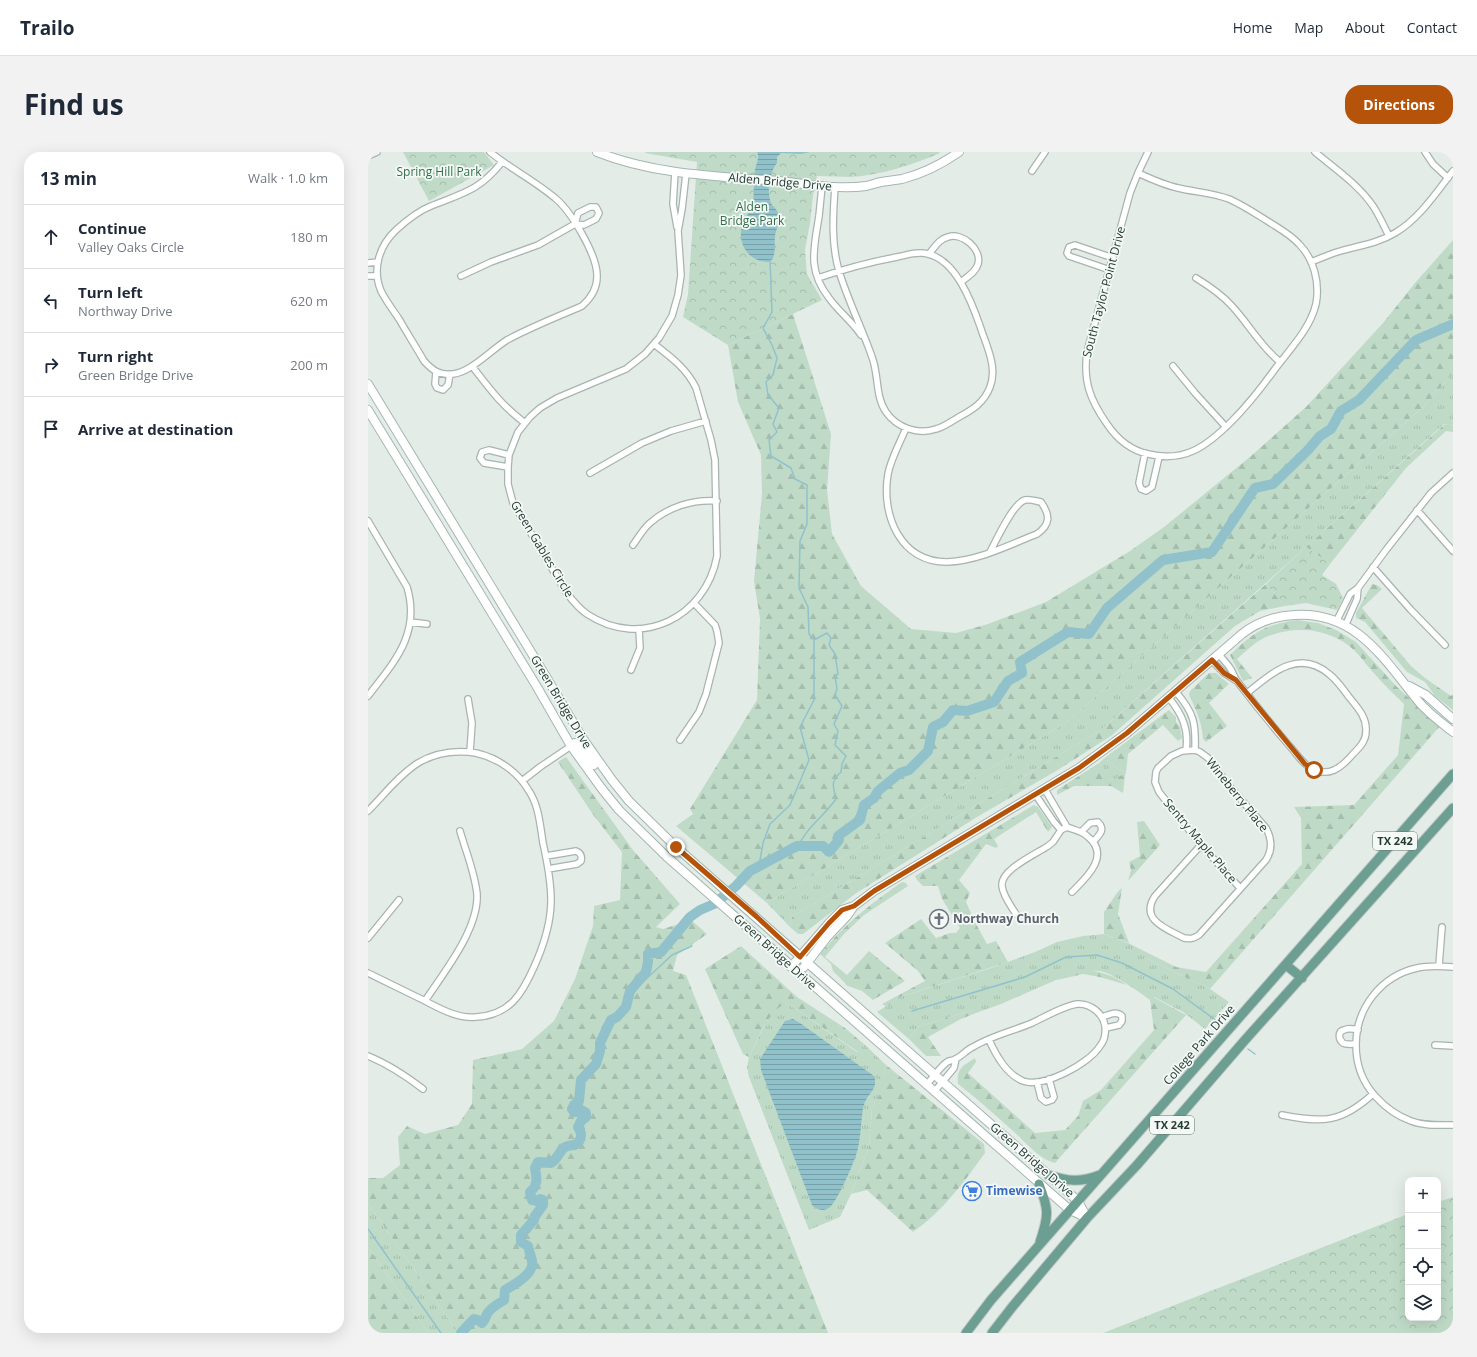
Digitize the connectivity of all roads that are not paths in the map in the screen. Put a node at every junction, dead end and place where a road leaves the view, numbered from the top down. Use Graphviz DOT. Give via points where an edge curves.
graph roads {
  1 [pos="377,152"];
  2 [pos="490,152"];
  3 [pos="598,152"];
  4 [pos="959,152"];
  5 [pos="1045,152"];
  6 [pos="1148,152"];
  7 [pos="1315,152"];
  8 [pos="1425,152"];
  9 [pos="368,156"];
  10 [pos="502,162"];
  11 [pos="1032,171"];
  12 [pos="1453,171"];
  13 [pos="674,172"];
  14 [pos="1138,173"];
  15 [pos="686,174"];
  16 [pos="1448,178"];
  17 [pos="822,186"];
  18 [pos="835,186"];
  19 [pos="575,224"];
  20 [pos="678,231"];
  21 [pos="1389,236"];
  22 [pos="929,254"];
  23 [pos="1113,258"];
  24 [pos="378,262"];
  25 [pos="1311,262"];
  26 [pos="368,263"];
  27 [pos="839,270"];
  28 [pos="1110,270"];
  29 [pos="368,276"];
  30 [pos="377,276"];
  31 [pos="461,276"];
  32 [pos="818,278"];
  33 [pos="1196,278"];
  34 [pos="961,282"];
  35 [pos="654,344"];
  36 [pos="866,344"];
  37 [pos="1280,362"];
  38 [pos="472,366"];
  39 [pos="1173,366"];
  40 [pos="436,372"];
  41 [pos="450,374"];
  42 [pos="368,384"];
  43 [pos="368,410"];
  44 [pos="706,421"];
  45 [pos="525,423"];
  46 [pos="1226,427"];
  47 [pos="906,428"];
  48 [pos="1145,453"];
  49 [pos="509,454"];
  50 [pos="1159,457"];
  51 [pos="508,467"];
  52 [pos="590,473"];
  53 [pos="1453,473"];
  54 [pos="717,501"];
  55 [pos="1417,510"];
  56 [pos="368,521"];
  57 [pos="633,545"];
  58 [pos="1453,551"];
  59 [pos="990,552"];
  60 [pos="1373,568"];
  61 [pos="1358,588"];
  62 [pos="694,603"];
  63 [pos="1337,620"];
  64 [pos="410,622"];
  65 [pos="427,624"];
  66 [pos="1346,624"];
  67 [pos="639,629"];
  68 [pos="1445,646"];
  69 [pos="1219,654"];
  70 [pos="1212,660"];
  71 [pos="631,670"];
  72 [pos="1236,680"];
  73 [pos="1406,685"];
  74 [pos="1176,692"];
  75 [pos="1247,694"];
  76 [pos="368,696"];
  77 [pos="1169,698"];
  78 [pos="468,699"];
  79 [pos="1453,719"];
  80 [pos="1453,732"];
  81 [pos="680,740"];
  82 [pos="571,746"];
  83 [pos="1186,750"];
  84 [pos="1196,750"];
  85 [pos="470,752"];
  86 [pos="1453,774"];
  87 [pos="522,781"];
  88 [pos="1044,788"];
  89 [pos="1035,794"];
  90 [pos="629,801"];
  91 [pos="1453,808"];
  92 [pos="368,812"];
  93 [pos="1068,826"];
  94 [pos="1061,830"];
  95 [pos="460,831"];
  96 [pos="1081,832"];
  97 [pos="1093,842"];
  98 [pos="1201,845"];
  99 [pos="546,856"];
  100 [pos="548,869"];
  101 [pos="1240,888"];
  102 [pos="1072,892"];
  103 [pos="398,900"];
  104 [pos="854,906"];
  105 [pos="1016,914"];
  106 [pos="1442,927"];
  107 [pos="368,938"];
  108 [pos="800,957"];
  109 [pos="807,963"];
  110 [pos="1286,964"];
  111 [pos="791,966"];
  112 [pos="1439,966"];
  113 [pos="1453,967"];
  114 [pos="368,973"];
  115 [pos="799,974"];
  116 [pos="1302,978"];
  117 [pos="425,1001"];
  118 [pos="1102,1017"];
  119 [pos="1106,1028"];
  120 [pos="1358,1030"];
  121 [pos="989,1040"];
  122 [pos="1356,1044"];
  123 [pos="1435,1045"];
  124 [pos="1453,1046"];
  125 [pos="368,1056"];
  126 [pos="956,1059"];
  127 [pos="936,1075"];
  128 [pos="1049,1079"];
  129 [pos="943,1081"];
  130 [pos="1037,1082"];
  131 [pos="926,1085"];
  132 [pos="423,1090"];
  133 [pos="934,1092"];
  134 [pos="1373,1094"];
  135 [pos="1282,1115"];
  136 [pos="1453,1125"];
  137 [pos="1005,1137"];
  138 [pos="999,1149"];
  139 [pos="1048,1174"];
  140 [pos="1102,1174"];
  141 [pos="1039,1184"];
  142 [pos="1078,1201"];
  143 [pos="1070,1210"];
  144 [pos="1088,1218"];
  145 [pos="1039,1245"];
  146 [pos="966,1333"];
  147 [pos="992,1333"];
  1 -- 9 [label="street"];
  2 -- 10 [label="street"];
  3 -- 13 [label="main road, Alden Bridge Drive" via="641,166"];
  4 -- 18 [label="main road, Alden Bridge Drive" via="928,169 902,179 868,186"];
  5 -- 11 [label="street"];
  6 -- 14 [label="street, South Taylor Point Drive"];
  7 -- 21 [label="street" via="1365,196"];
  8 -- 16 [label="street"];
  10 -- 19 [label="street" via="554,197 567,210"];
  10 -- 24 [label="street" via="486,179 468,192 425,208 408,219 383,246"];
  12 -- 16 [label="street"];
  13 -- 15 [label="main road, Alden Bridge Drive"];
  13 -- 20 [label="street, Green Gables Circle" via="674,208"];
  14 -- 23 [label="street, South Taylor Point Drive" via="1130,193"];
  14 -- 25 [label="street, South Taylor Point Drive" via="1177,188 1222,197 1242,206 1294,238"];
  15 -- 17 [label="main road, Alden Bridge Drive"];
  15 -- 20 [label="street, Green Gables Circle"];
  16 -- 21 [label="street" via="1406,226"];
  17 -- 18 [label="main road, Alden Bridge Drive"];
  17 -- 32 [label="street" via="813,248"];
  18 -- 27 [label="street" via="833,235"];
  19 -- 31 [label="street" via="538,245"];
  19 -- 38 [label="street" via="584,237 596,266 596,284 591,297 582,306 507,340"];
  20 -- 35 [label="street, Green Gables Circle" via="678,295 669,322"];
  21 -- 25 [label="street"];
  22 -- 27 [label="street" via="915,253"];
  22 -- 34 [label="street" via="944,264"];
  22 -- 34 [label="street" via="939,242 948,237 957,236 965,239 976,251 978,265"];
  23 -- 28 [label="street, South Taylor Point Drive"];
  23 -- 28 [label="street" via="1075,245 1069,247 1067,252 1069,256"];
  24 -- 26 [label="street"];
  24 -- 30 [label="street"];
  25 -- 37 [label="street, South Taylor Point Drive" via="1317,281 1314,309 1304,331"];
  27 -- 32 [label="street"];
  27 -- 36 [label="street"];
  28 -- 48 [label="street, South Taylor Point Drive" via="1087,352 1087,385 1096,408 1113,433 1131,448"];
  29 -- 30 [label="street"];
  30 -- 40 [label="street" via="382,292 424,361"];
  32 -- 36 [label="street" via="828,298 858,331"];
  33 -- 37 [label="street" via="1222,295 1266,350"];
  34 -- 47 [label="street" via="972,305 991,361 990,386 976,407 942,427 924,431"];
  35 -- 44 [label="street, Green Gables Circle" via="683,368 692,381"];
  35 -- 45 [label="street, Green Gables Circle" via="626,368 546,404"];
  36 -- 47 [label="street" via="874,364 882,405 889,416"];
  37 -- 46 [label="street, South Taylor Point Drive" via="1248,404"];
  38 -- 41 [label="street"];
  38 -- 45 [label="street" via="498,399"];
  39 -- 46 [label="street"];
  40 -- 41 [label="street"];
  40 -- 41 [label="street" via="435,384 443,390 448,386"];
  42 -- 90 [label="main road, Green Bridge Drive" via="583,739"];
  43 -- 82 [label="main road, Green Bridge Drive"];
  44 -- 52 [label="street" via="642,443"];
  44 -- 54 [label="street, Green Gables Circle" via="715,460"];
  45 -- 49 [label="street, Green Gables Circle"];
  46 -- 50 [label="street, South Taylor Point Drive" via="1210,442 1196,450 1181,455"];
  47 -- 59 [label="street" via="890,466 887,481 889,508 901,540 918,555 936,561 963,560"];
  48 -- 50 [label="street, South Taylor Point Drive"];
  48 -- 50 [label="street" via="1138,483 1141,489 1146,491 1152,487"];
  49 -- 51 [label="street, Green Gables Circle"];
  49 -- 51 [label="street" via="489,450 482,452 480,458 484,463"];
  51 -- 67 [label="street, Green Gables Circle" via="510,495 516,509 566,592 587,614 618,627"];
  53 -- 55 [label="street"];
  54 -- 57 [label="street" via="692,502 661,515 649,524"];
  54 -- 62 [label="street, Green Gables Circle" via="718,550 715,567 708,584"];
  55 -- 58 [label="street"];
  55 -- 60 [label="street"];
  56 -- 64 [label="street" via="407,587 411,608"];
  59 -- 59 [label="street" via="1016,507 1024,500 1041,502 1048,520 1045,529"];
  60 -- 61 [label="street"];
  60 -- 68 [label="street"];
  61 -- 63 [label="street" via="1350,594"];
  61 -- 66 [label="street" via="1357,599"];
  62 -- 67 [label="street, Green Gables Circle" via="672,620"];
  62 -- 81 [label="street" via="715,625 718,643 699,712"];
  63 -- 66 [label="main road"];
  63 -- 69 [label="main road" via="1309,614 1285,615 1248,629"];
  64 -- 65 [label="street"];
  64 -- 76 [label="street" via="400,654"];
  66 -- 73 [label="main road" via="1371,644"];
  67 -- 71 [label="street" via="640,648"];
  69 -- 70 [label="main road"];
  69 -- 72 [label="street" via="1230,667"];
  70 -- 72 [label="street" via="1224,673"];
  70 -- 74 [label="main road"];
  72 -- 75 [label="street"];
  73 -- 79 [label="main road" via="1426,695"];
  73 -- 80 [label="main road" via="1420,703"];
  74 -- 77 [label="main road"];
  74 -- 84 [label="street" via="1192,716"];
  75 -- 75 [label="street" via="1305,764 1314,770 1327,772 1339,768 1362,745 1366,731 1364,717 1335,680 1316,666 1296,664 1281,668"];
  77 -- 83 [label="street" via="1183,719 1187,736"];
  77 -- 88 [label="main road" via="1079,768"];
  78 -- 85 [label="street" via="472,723"];
  82 -- 87 [label="street"];
  82 -- 90 [label="main road" via="579,744 601,774"];
  82 -- 111 [label="main road, Green Bridge Drive" via="619,810 667,857"];
  83 -- 84 [label="street, Sentry Maple Place"];
  83 -- 98 [label="street, Sentry Maple Place" via="1176,753 1158,768 1155,782 1159,792"];
  84 -- 101 [label="street, Wineberry Place" via="1208,758 1270,836 1271,846 1266,860"];
  85 -- 87 [label="street" via="497,761 512,770"];
  85 -- 92 [label="street" via="438,754 417,764"];
  86 -- 110 [label="main road, College Park Drive / TX 242"];
  87 -- 99 [label="street" via="536,804"];
  88 -- 89 [label="main road"];
  88 -- 93 [label="street"];
  89 -- 94 [label="street"];
  89 -- 104 [label="main road" via="874,891"];
  90 -- 108 [label="main road, Green Bridge Drive" via="676,847"];
  91 -- 116 [label="main road, TX 242"];
  93 -- 94 [label="street"];
  93 -- 96 [label="street"];
  94 -- 105 [label="street" via="1053,842 1011,869 1003,878 1002,887"];
  95 -- 117 [label="street" via="474,879 476,911 471,928"];
  96 -- 97 [label="street"];
  96 -- 97 [label="street" via="1090,823 1098,822 1102,832"];
  97 -- 102 [label="street" via="1097,854 1095,866 1089,876"];
  98 -- 101 [label="street, Sentry Maple Place"];
  98 -- 101 [label="street" via="1152,900 1150,910 1153,918 1161,926 1184,938 1192,939"];
  99 -- 100 [label="street"];
  99 -- 100 [label="street" via="576,851 582,857 577,864"];
  100 -- 117 [label="street" via="551,898 548,927 540,954 518,996 497,1012 478,1017 452,1014"];
  103 -- 107 [label="street"];
  104 -- 108 [label="main road" via="842,910"];
  104 -- 109 [label="main road"];
  106 -- 112 [label="street"];
  108 -- 109 [label="main road, Green Bridge Drive"];
  108 -- 111 [label="main road"];
  109 -- 115 [label="main road"];
  109 -- 127 [label="main road, Green Bridge Drive"];
  110 -- 116 [label="main road"];
  110 -- 140 [label="main road, College Park Drive / TX 242"];
  111 -- 115 [label="main road, Green Bridge Drive"];
  112 -- 113 [label="street"];
  112 -- 120 [label="street" via="1408,970 1389,980 1373,994 1365,1006"];
  114 -- 117 [label="street"];
  115 -- 131 [label="main road, Green Bridge Drive"];
  116 -- 144 [label="main road, TX 242"];
  118 -- 119 [label="street"];
  118 -- 119 [label="street" via="1115,1013 1122,1016 1119,1025"];
  118 -- 121 [label="street" via="1094,1008 1077,1004"];
  119 -- 128 [label="street" via="1104,1040 1091,1057"];
  120 -- 122 [label="street"];
  120 -- 122 [label="street" via="1345,1029 1339,1036 1343,1043"];
  121 -- 126 [label="street" via="973,1046"];
  121 -- 130 [label="street" via="1002,1064 1012,1074 1022,1080"];
  122 -- 134 [label="street" via="1359,1069 1365,1084"];
  123 -- 124 [label="street"];
  125 -- 132 [label="street" via="388,1066"];
  126 -- 127 [label="street" via="948,1061"];
  126 -- 129 [label="street" via="954,1068"];
  127 -- 129 [label="main road, Green Bridge Drive"];
  127 -- 131 [label="street"];
  128 -- 130 [label="street"];
  128 -- 130 [label="street" via="1054,1097 1049,1102 1041,1098"];
  129 -- 133 [label="street"];
  129 -- 137 [label="main road, Green Bridge Drive"];
  131 -- 133 [label="main road, Green Bridge Drive"];
  133 -- 138 [label="main road, Green Bridge Drive"];
  134 -- 135 [label="street" via="1351,1111 1332,1119 1312,1120"];
  134 -- 136 [label="street" via="1392,1113 1405,1119 1425,1124"];
  137 -- 138 [label="main road"];
  137 -- 139 [label="main road, Green Bridge Drive"];
  138 -- 141 [label="main road, Green Bridge Drive"];
  139 -- 140 [label="main road" via="1078,1181"];
  139 -- 142 [label="main road, Green Bridge Drive"];
  140 -- 142 [label="main road, College Park Drive / TX 242"];
  141 -- 143 [label="main road, Green Bridge Drive"];
  141 -- 145 [label="main road" via="1047,1210 1047,1221"];
  142 -- 143 [label="main road, College Park Drive / TX 242"];
  142 -- 144 [label="main road, Green Bridge Drive"];
  143 -- 144 [label="main road, Green Bridge Drive"];
  143 -- 145 [label="main road, College Park Drive / TX 242"];
  144 -- 147 [label="main road, TX 242"];
  145 -- 146 [label="main road, College Park Drive / TX 242"];
}
